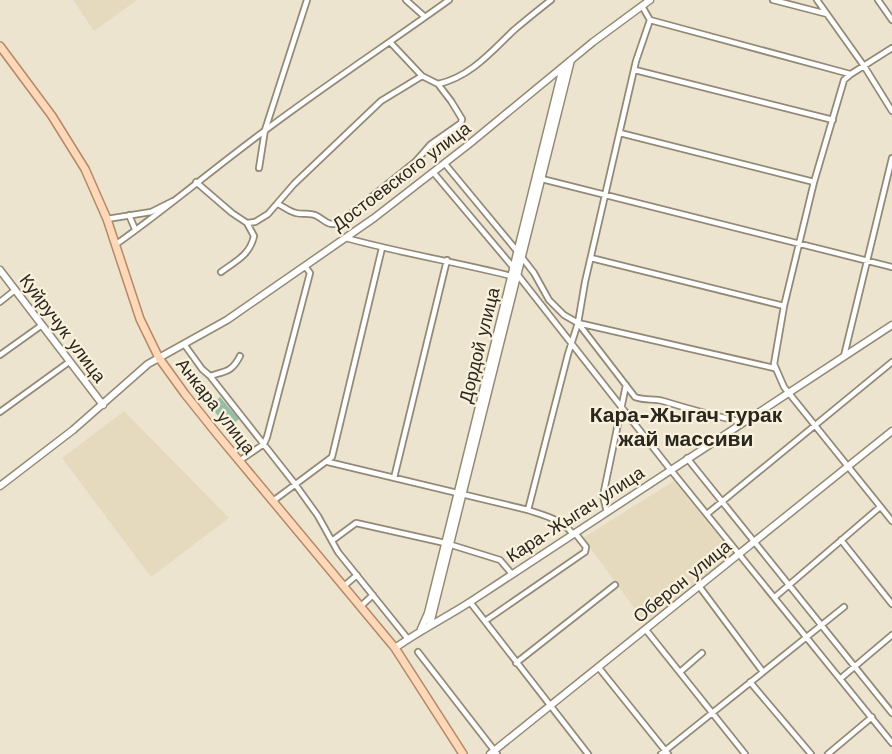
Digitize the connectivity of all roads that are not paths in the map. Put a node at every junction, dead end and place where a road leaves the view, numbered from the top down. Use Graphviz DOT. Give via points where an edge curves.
graph roads {
  1 [pos="307,0"];
  2 [pos="406,0"];
  3 [pos="449,0"];
  4 [pos="551,0"];
  5 [pos="650,0"];
  6 [pos="772,0"];
  7 [pos="817,0"];
  8 [pos="878,0"];
  9 [pos="642,6"];
  10 [pos="827,14"];
  11 [pos="425,17"];
  12 [pos="650,20"];
  13 [pos="892,20"];
  14 [pos="390,42"];
  15 [pos="0,46"];
  16 [pos="892,48"];
  17 [pos="572,59"];
  18 [pos="563,66"];
  19 [pos="864,66"];
  20 [pos="635,70"];
  21 [pos="568,73"];
  22 [pos="851,74"];
  23 [pos="422,76"];
  24 [pos="550,76"];
  25 [pos="560,82"];
  26 [pos="438,84"];
  27 [pos="892,111"];
  28 [pos="833,120"];
  29 [pos="265,130"];
  30 [pos="620,133"];
  31 [pos="892,158"];
  32 [pos="445,164"];
  33 [pos="259,168"];
  34 [pos="433,172"];
  35 [pos="539,178"];
  36 [pos="458,181"];
  37 [pos="196,182"];
  38 [pos="814,182"];
  39 [pos="448,189"];
  40 [pos="607,195"];
  41 [pos="173,201"];
  42 [pos="278,204"];
  43 [pos="129,216"];
  44 [pos="107,219"];
  45 [pos="247,223"];
  46 [pos="135,230"];
  47 [pos="346,238"];
  48 [pos="115,245"];
  49 [pos="799,245"];
  50 [pos="382,248"];
  51 [pos="518,251"];
  52 [pos="522,258"];
  53 [pos="591,258"];
  54 [pos="447,260"];
  55 [pos="866,261"];
  56 [pos="305,266"];
  57 [pos="514,267"];
  58 [pos="892,267"];
  59 [pos="0,270"];
  60 [pos="221,272"];
  61 [pos="514,276"];
  62 [pos="15,290"];
  63 [pos="0,302"];
  64 [pos="784,306"];
  65 [pos="578,323"];
  66 [pos="42,325"];
  67 [pos="892,325"];
  68 [pos="572,342"];
  69 [pos="184,344"];
  70 [pos="0,355"];
  71 [pos="240,356"];
  72 [pos="844,356"];
  73 [pos="159,358"];
  74 [pos="69,362"];
  75 [pos="892,362"];
  76 [pos="774,368"];
  77 [pos="210,376"];
  78 [pos="626,385"];
  79 [pos="789,392"];
  80 [pos="103,405"];
  81 [pos="622,406"];
  82 [pos="0,412"];
  83 [pos="742,422"];
  84 [pos="814,424"];
  85 [pos="891,433"];
  86 [pos="264,444"];
  87 [pos="687,458"];
  88 [pos="239,461"];
  89 [pos="327,462"];
  90 [pos="848,466"];
  91 [pos="670,469"];
  92 [pos="394,478"];
  93 [pos="295,484"];
  94 [pos="0,486"];
  95 [pos="460,494"];
  96 [pos="273,501"];
  97 [pos="722,501"];
  98 [pos="880,507"];
  99 [pos="528,510"];
  100 [pos="607,512"];
  101 [pos="707,514"];
  102 [pos="892,521"];
  103 [pos="574,533"];
  104 [pos="333,540"];
  105 [pos="841,540"];
  106 [pos="754,542"];
  107 [pos="448,544"];
  108 [pos="739,554"];
  109 [pos="512,574"];
  110 [pos="357,575"];
  111 [pos="344,585"];
  112 [pos="615,585"];
  113 [pos="699,586"];
  114 [pos="789,586"];
  115 [pos="373,595"];
  116 [pos="775,597"];
  117 [pos="470,602"];
  118 [pos="892,604"];
  119 [pos="361,606"];
  120 [pos="844,607"];
  121 [pos="434,620"];
  122 [pos="485,621"];
  123 [pos="821,624"];
  124 [pos="420,630"];
  125 [pos="646,630"];
  126 [pos="892,635"];
  127 [pos="806,636"];
  128 [pos="408,639"];
  129 [pos="395,648"];
  130 [pos="417,652"];
  131 [pos="702,653"];
  132 [pos="516,663"];
  133 [pos="855,667"];
  134 [pos="598,668"];
  135 [pos="680,672"];
  136 [pos="763,672"];
  137 [pos="840,679"];
  138 [pos="750,682"];
  139 [pos="550,706"];
  140 [pos="712,713"];
  141 [pos="892,713"];
  142 [pos="872,717"];
  143 [pos="892,743"];
  144 [pos="494,753"];
  145 [pos="665,753"];
  146 [pos="463,754"];
  147 [pos="588,754"];
  148 [pos="745,754"];
  149 [pos="811,754"];
  150 [pos="828,754"];
  1 -- 29 [label="street"];
  2 -- 11 [label="street"];
  3 -- 11 [label="street"];
  4 -- 26 [label="street" via="490,55 454,80"];
  5 -- 9 [label="street, Достоевского улица"];
  6 -- 10 [label="street"];
  7 -- 10 [label="street"];
  8 -- 13 [label="street"];
  9 -- 12 [label="street"];
  9 -- 17 [label="street, Достоевского улица"];
  10 -- 19 [label="street"];
  11 -- 14 [label="street"];
  12 -- 20 [label="street"];
  12 -- 22 [label="street"];
  14 -- 23 [label="street"];
  14 -- 29 [label="street"];
  15 -- 44 [label="main road, Анкара улица" via="76,154"];
  16 -- 19 [label="street"];
  17 -- 18 [label="street, Достоевского улица"];
  17 -- 21 [label="street, Дордой улица"];
  18 -- 21 [label="street"];
  18 -- 24 [label="street, Достоевского улица"];
  18 -- 25 [label="street, Дордой улица"];
  19 -- 22 [label="street"];
  19 -- 27 [label="street"];
  20 -- 28 [label="street"];
  20 -- 30 [label="street"];
  21 -- 35 [label="street, Дордой улица"];
  22 -- 28 [label="street" via="844,80"];
  23 -- 26 [label="street"];
  23 -- 42 [label="street" via="381,101"];
  24 -- 25 [label="street" via="558,77"];
  24 -- 32 [label="street, Достоевского улица"];
  25 -- 35 [label="street, Дордой улица"];
  26 -- 42 [label="street" via="461,123 348,216 329,224 317,216 297,213"];
  28 -- 38 [label="street"];
  29 -- 33 [label="street"];
  29 -- 37 [label="street"];
  30 -- 38 [label="street"];
  30 -- 40 [label="street"];
  31 -- 55 [label="street"];
  32 -- 34 [label="street, Достоевского улица"];
  32 -- 36 [label="street"];
  34 -- 39 [label="street"];
  34 -- 47 [label="street, Достоевского улица"];
  35 -- 40 [label="street"];
  35 -- 51 [label="street, Дордой улица"];
  35 -- 52 [label="street, Дордой улица"];
  36 -- 39 [label="street"];
  36 -- 51 [label="street"];
  37 -- 41 [label="street"];
  37 -- 45 [label="street"];
  38 -- 49 [label="street"];
  39 -- 57 [label="street"];
  40 -- 49 [label="street"];
  40 -- 53 [label="street"];
  41 -- 43 [label="street" via="152,212"];
  41 -- 46 [label="street"];
  42 -- 45 [label="street" via="255,222"];
  43 -- 44 [label="street"];
  43 -- 46 [label="street"];
  44 -- 48 [label="main road, Анкара улица"];
  45 -- 60 [label="street" via="254,236 248,253"];
  46 -- 48 [label="street"];
  47 -- 50 [label="street"];
  47 -- 56 [label="street, Достоевского улица"];
  48 -- 73 [label="main road, Анкара улица" via="140,319"];
  49 -- 55 [label="street"];
  49 -- 64 [label="street"];
  50 -- 54 [label="street"];
  50 -- 89 [label="street" via="332,457"];
  51 -- 52 [label="street"];
  51 -- 57 [label="street, Дордой улица"];
  52 -- 61 [label="street, Дордой улица"];
  52 -- 65 [label="street" via="549,300"];
  53 -- 64 [label="street"];
  53 -- 65 [label="street"];
  54 -- 61 [label="street"];
  54 -- 92 [label="street"];
  55 -- 58 [label="street"];
  55 -- 72 [label="street"];
  56 -- 69 [label="street, Достоевского улица"];
  56 -- 86 [label="street" via="310,273"];
  57 -- 61 [label="street, Дордой улица"];
  59 -- 62 [label="street, Куйручук улица"];
  61 -- 68 [label="street"];
  61 -- 95 [label="street, Дордой улица"];
  62 -- 63 [label="street"];
  62 -- 66 [label="street, Куйручук улица"];
  64 -- 76 [label="street"];
  65 -- 68 [label="street"];
  65 -- 76 [label="street"];
  65 -- 78 [label="street"];
  66 -- 70 [label="street"];
  66 -- 74 [label="street, Куйручук улица"];
  67 -- 72 [label="street, Кара-Жыгач улица"];
  68 -- 81 [label="street"];
  68 -- 99 [label="street"];
  69 -- 73 [label="street, Достоевского улица"];
  69 -- 77 [label="street"];
  71 -- 77 [label="street" via="231,370"];
  72 -- 79 [label="street, Кара-Жыгач улица"];
  73 -- 80 [label="street, Достоевского улица" via="132,376"];
  73 -- 88 [label="main road, Анкара улица"];
  74 -- 80 [label="street, Куйручук улица"];
  74 -- 82 [label="street"];
  75 -- 84 [label="street"];
  76 -- 79 [label="street"];
  77 -- 86 [label="street"];
  78 -- 81 [label="street"];
  78 -- 83 [label="street" via="641,400 666,402"];
  79 -- 83 [label="street, Кара-Жыгач улица"];
  79 -- 84 [label="street"];
  80 -- 94 [label="street, Достоевского улица"];
  81 -- 91 [label="street"];
  81 -- 100 [label="street" via="603,496"];
  83 -- 87 [label="street, Кара-Жыгач улица"];
  84 -- 90 [label="street"];
  84 -- 97 [label="street"];
  85 -- 90 [label="street, Оберон улица"];
  86 -- 88 [label="street"];
  86 -- 93 [label="street"];
  87 -- 91 [label="street, Кара-Жыгач улица"];
  87 -- 97 [label="street"];
  88 -- 96 [label="main road, Анкара улица"];
  89 -- 92 [label="street"];
  89 -- 93 [label="street"];
  90 -- 98 [label="street"];
  90 -- 106 [label="street, Оберон улица"];
  91 -- 100 [label="street, Кара-Жыгач улица"];
  91 -- 101 [label="street"];
  92 -- 95 [label="street"];
  93 -- 96 [label="street"];
  93 -- 104 [label="street"];
  95 -- 99 [label="street"];
  95 -- 107 [label="street, Дордой улица"];
  96 -- 111 [label="main road, Анкара улица"];
  97 -- 101 [label="street"];
  97 -- 106 [label="street"];
  98 -- 102 [label="street"];
  98 -- 105 [label="street"];
  99 -- 103 [label="street" via="553,518"];
  100 -- 103 [label="street, Кара-Жыгач улица"];
  101 -- 108 [label="street"];
  103 -- 109 [label="street, Кара-Жыгач улица"];
  103 -- 122 [label="street" via="586,547 585,552"];
  104 -- 107 [label="street" via="356,523"];
  104 -- 110 [label="street"];
  105 -- 114 [label="street"];
  105 -- 118 [label="street"];
  106 -- 108 [label="street, Оберон улица"];
  106 -- 114 [label="street"];
  107 -- 109 [label="street" via="500,560"];
  107 -- 121 [label="street, Дордой улица"];
  107 -- 124 [label="street, Дордой улица"];
  108 -- 113 [label="street, Оберон улица"];
  108 -- 116 [label="street"];
  109 -- 117 [label="street, Кара-Жыгач улица"];
  110 -- 111 [label="street"];
  110 -- 115 [label="street"];
  111 -- 119 [label="main road, Анкара улица"];
  112 -- 132 [label="street"];
  113 -- 125 [label="street, Оберон улица"];
  113 -- 136 [label="street"];
  114 -- 116 [label="street"];
  114 -- 123 [label="street"];
  115 -- 119 [label="street"];
  115 -- 128 [label="street"];
  116 -- 127 [label="street"];
  117 -- 121 [label="street, Кара-Жыгач улица"];
  117 -- 122 [label="street"];
  119 -- 129 [label="main road, Анкара улица"];
  120 -- 123 [label="street"];
  121 -- 124 [label="street, Кара-Жыгач улица"];
  122 -- 132 [label="street"];
  123 -- 127 [label="street"];
  123 -- 133 [label="street"];
  124 -- 128 [label="street, Кара-Жыгач улица"];
  125 -- 134 [label="street, Оберон улица"];
  125 -- 135 [label="street"];
  126 -- 133 [label="street"];
  127 -- 136 [label="street"];
  127 -- 137 [label="street"];
  128 -- 129 [label="street, Кара-Жыгач улица"];
  129 -- 146 [label="main road, Анкара улица"];
  130 -- 144 [label="street"];
  131 -- 135 [label="street"];
  132 -- 139 [label="street"];
  133 -- 137 [label="street"];
  133 -- 141 [label="street"];
  134 -- 139 [label="street, Оберон улица"];
  134 -- 145 [label="street"];
  135 -- 140 [label="street"];
  136 -- 138 [label="street"];
  137 -- 142 [label="street"];
  138 -- 140 [label="street"];
  138 -- 149 [label="street"];
  139 -- 144 [label="street, Оберон улица"];
  139 -- 147 [label="street"];
  140 -- 145 [label="street"];
  140 -- 148 [label="street"];
  142 -- 143 [label="street"];
  142 -- 150 [label="street"];
}
